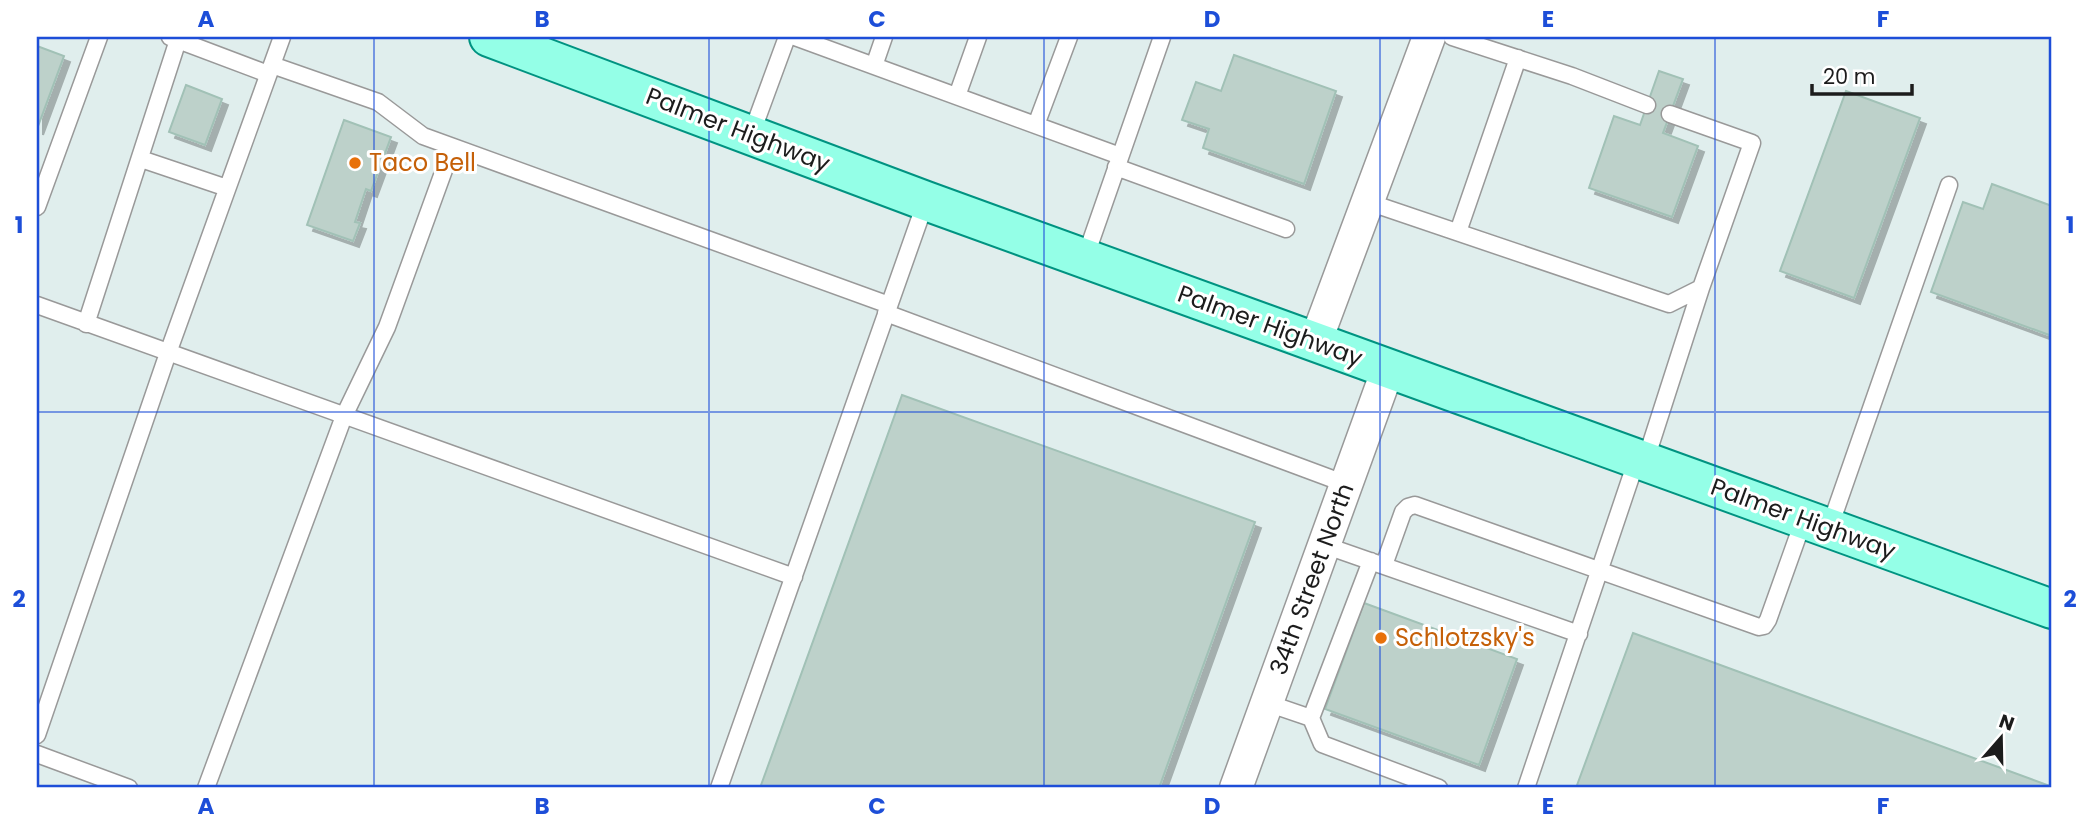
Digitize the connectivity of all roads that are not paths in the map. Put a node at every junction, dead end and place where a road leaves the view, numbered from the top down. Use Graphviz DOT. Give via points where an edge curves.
graph roads {
  1 [pos="99,37"];
  2 [pos="282,37"];
  3 [pos="489,37"];
  4 [pos="788,37"];
  5 [pos="795,37"];
  6 [pos="884,37"];
  7 [pos="978,37"];
  8 [pos="1069,37"];
  9 [pos="1161,37"];
  10 [pos="1429,37"];
  11 [pos="1452,37"];
  12 [pos="174,38"];
  13 [pos="1518,58"];
  14 [pos="874,65"];
  15 [pos="270,70"];
  16 [pos="957,96"];
  17 [pos="1647,105"];
  18 [pos="1670,114"];
  19 [pos="1036,125"];
  20 [pos="751,135"];
  21 [pos="452,148"];
  22 [pos="141,159"];
  23 [pos="1118,161"];
  24 [pos="1949,185"];
  25 [pos="228,188"];
  26 [pos="926,201"];
  27 [pos="1368,202"];
  28 [pos="37,207"];
  29 [pos="1286,229"];
  30 [pos="1458,232"];
  31 [pos="1085,258"];
  32 [pos="1701,288"];
  33 [pos="37,305"];
  34 [pos="888,309"];
  35 [pos="86,324"];
  36 [pos="1315,343"];
  37 [pos="168,353"];
  38 [pos="1388,369"];
  39 [pos="344,416"];
  40 [pos="1641,461"];
  41 [pos="1346,484"];
  42 [pos="1817,524"];
  43 [pos="1324,544"];
  44 [pos="1377,563"];
  45 [pos="1600,571"];
  46 [pos="794,577"];
  47 [pos="2052,609"];
  48 [pos="1579,634"];
  49 [pos="1267,703"];
  50 [pos="1311,718"];
  51 [pos="37,735"];
  52 [pos="37,754"];
  53 [pos="129,788"];
  54 [pos="206,788"];
  55 [pos="719,788"];
  56 [pos="1236,788"];
  57 [pos="1439,788"];
  58 [pos="1526,788"];
  1 -- 28 [label="lane"];
  2 -- 15 [label="lane"];
  3 -- 20 [label="main road, Palmer Highway"];
  4 -- 20 [label="lane"];
  5 -- 14 [label="lane"];
  6 -- 14 [label="lane"];
  7 -- 16 [label="lane"];
  8 -- 19 [label="lane"];
  9 -- 23 [label="lane"];
  10 -- 27 [label="street"];
  11 -- 13 [label="lane"];
  12 -- 15 [label="lane"];
  12 -- 22 [label="lane"];
  13 -- 17 [label="lane"];
  13 -- 30 [label="lane"];
  14 -- 16 [label="lane"];
  15 -- 21 [label="lane" via="378,102 423,136"];
  15 -- 25 [label="lane"];
  16 -- 19 [label="lane"];
  18 -- 32 [label="lane" via="1752,143"];
  19 -- 23 [label="lane"];
  20 -- 26 [label="main road, Palmer Highway"];
  21 -- 34 [label="lane"];
  21 -- 39 [label="lane" via="387,327"];
  22 -- 25 [label="lane"];
  22 -- 35 [label="lane"];
  23 -- 29 [label="lane"];
  23 -- 31 [label="lane"];
  24 -- 42 [label="lane"];
  25 -- 37 [label="lane"];
  26 -- 31 [label="main road, Palmer Highway"];
  26 -- 34 [label="lane"];
  27 -- 30 [label="lane"];
  27 -- 36 [label="street"];
  30 -- 32 [label="lane" via="1669,304"];
  31 -- 36 [label="main road, Palmer Highway"];
  32 -- 40 [label="lane"];
  33 -- 35 [label="lane"];
  34 -- 41 [label="lane"];
  34 -- 46 [label="lane"];
  35 -- 37 [label="lane"];
  36 -- 38 [label="main road, Palmer Highway"];
  37 -- 39 [label="lane"];
  37 -- 51 [label="lane"];
  38 -- 40 [label="main road, Palmer Highway"];
  38 -- 41 [label="street, 34th Street North"];
  39 -- 46 [label="lane"];
  39 -- 54 [label="lane"];
  40 -- 42 [label="main road, Palmer Highway"];
  40 -- 45 [label="lane"];
  41 -- 43 [label="street, 34th Street North"];
  42 -- 45 [label="lane" via="1764,626"];
  42 -- 47 [label="main road, Palmer Highway"];
  43 -- 44 [label="lane"];
  43 -- 49 [label="street, 34th Street North"];
  44 -- 45 [label="lane" via="1404,512 1415,505"];
  44 -- 48 [label="lane"];
  44 -- 50 [label="lane"];
  45 -- 48 [label="lane"];
  46 -- 55 [label="lane"];
  48 -- 58 [label="lane"];
  49 -- 50 [label="lane"];
  49 -- 56 [label="street, 34th Street North"];
  50 -- 57 [label="lane" via="1322,744"];
  52 -- 53 [label="lane"];
}
